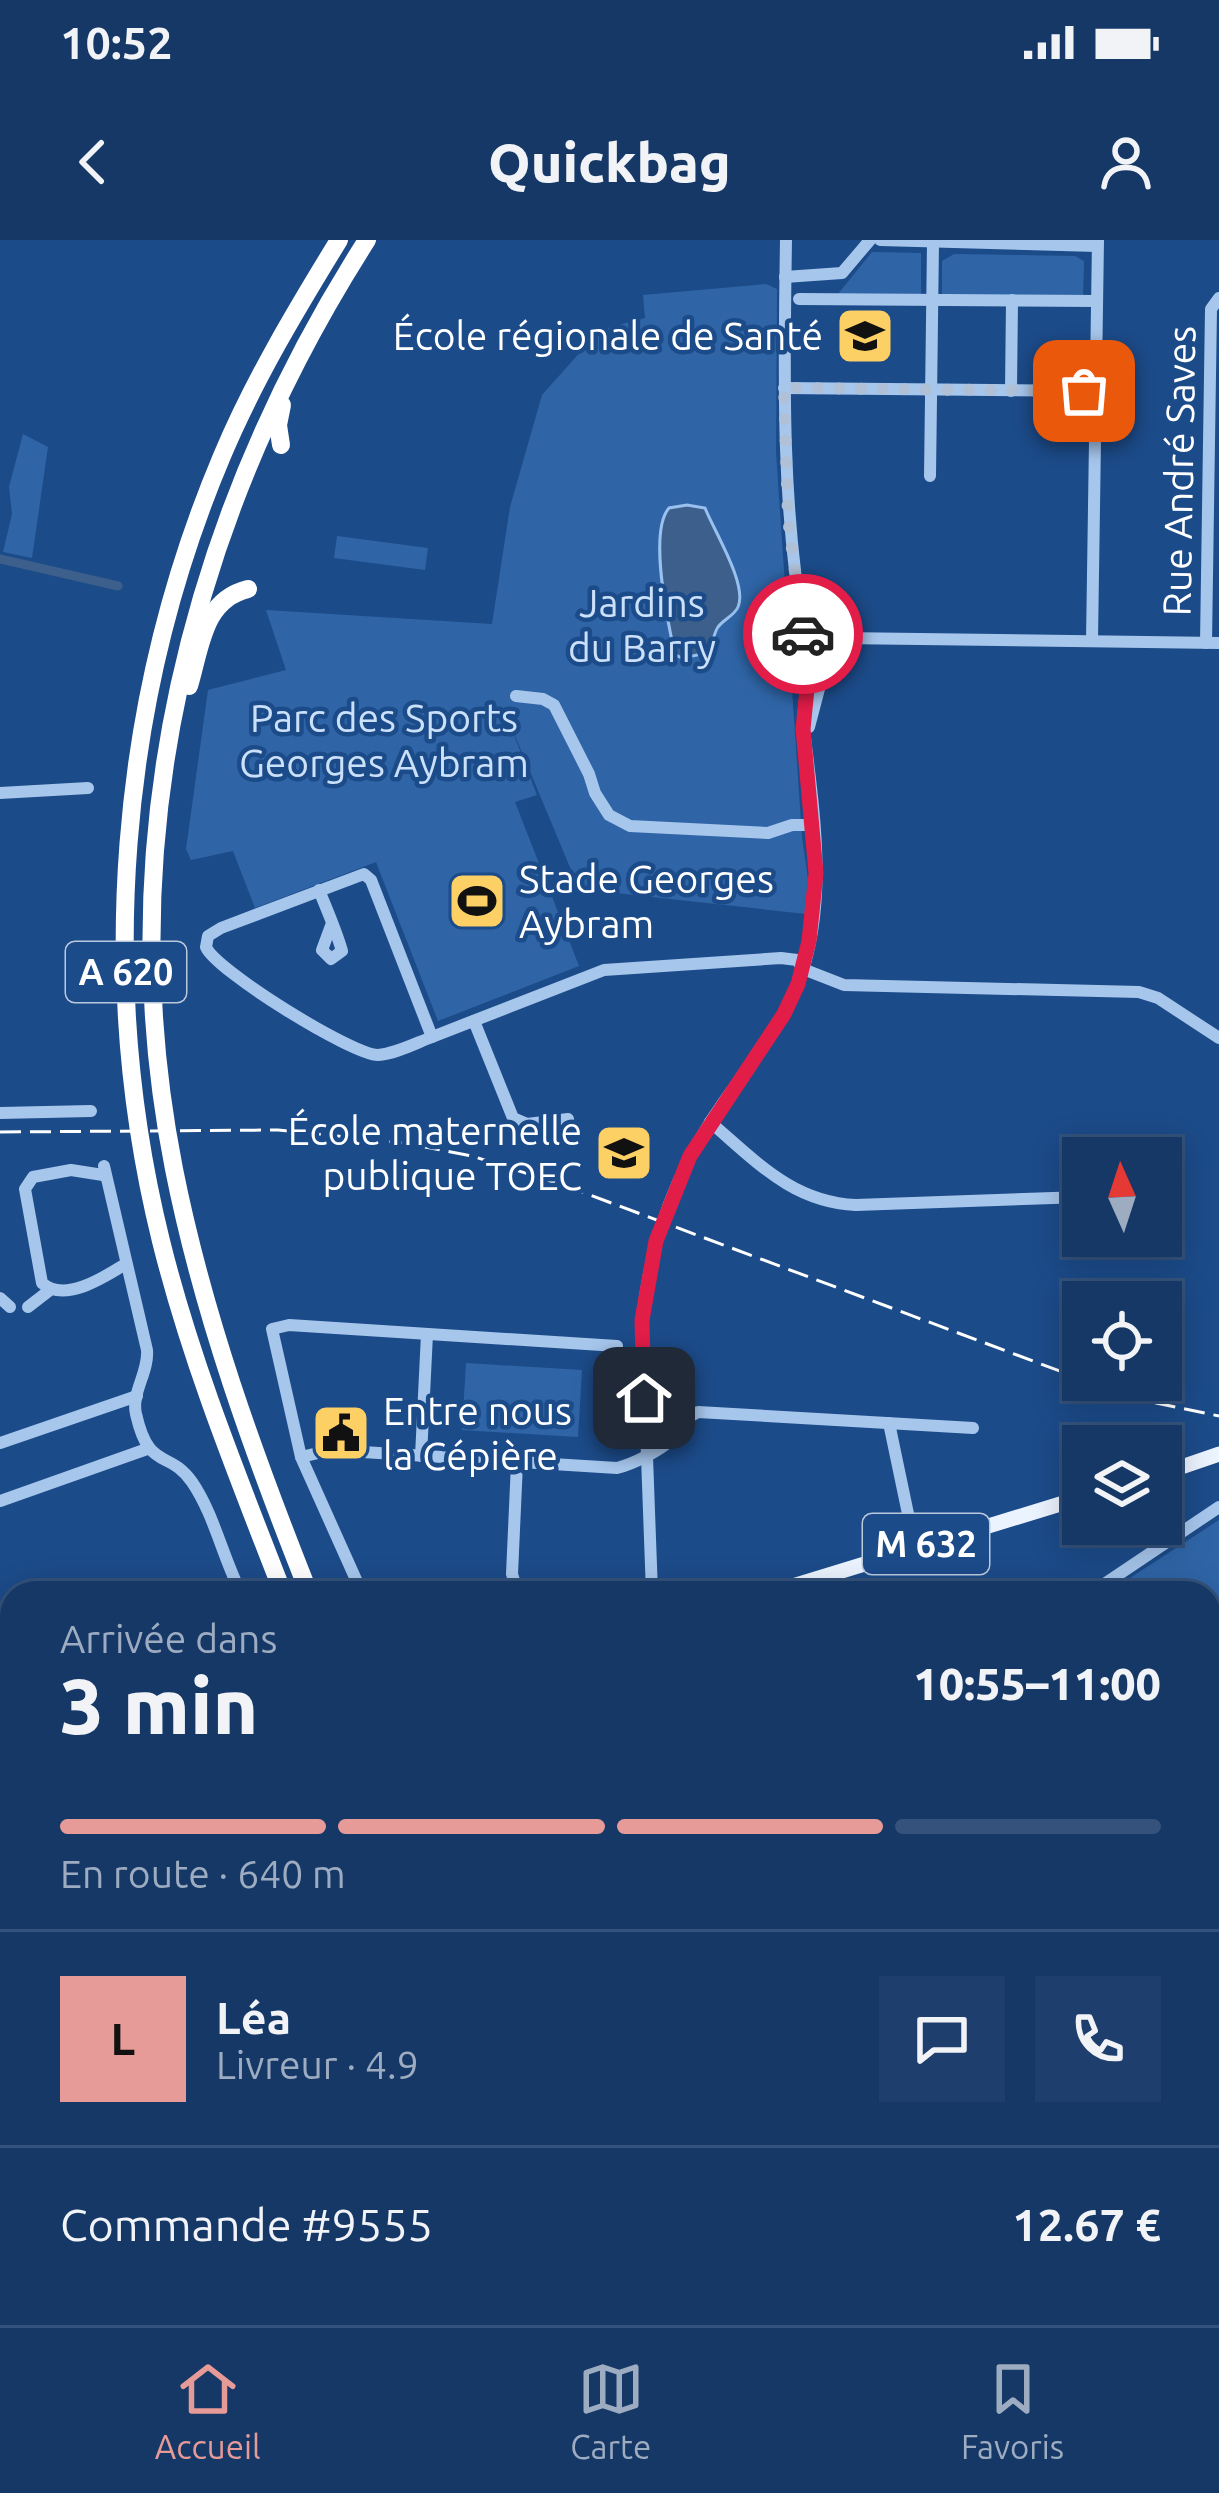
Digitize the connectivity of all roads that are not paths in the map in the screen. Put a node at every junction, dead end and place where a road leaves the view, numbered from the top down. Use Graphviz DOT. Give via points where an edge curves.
graph roads {
  1 [pos="339,240"];
  2 [pos="367,240"];
  3 [pos="786,240"];
  4 [pos="870,240"];
  5 [pos="880,240"];
  6 [pos="933,243"];
  7 [pos="1097,243"];
  8 [pos="785,277"];
  9 [pos="799,299"];
  10 [pos="933,299"];
  11 [pos="1216,300"];
  12 [pos="1012,301"];
  13 [pos="1097,301"];
  14 [pos="286,376"];
  15 [pos="1215,382"];
  16 [pos="784,388"];
  17 [pos="931,390"];
  18 [pos="1011,391"];
  19 [pos="1095,392"];
  20 [pos="281,445"];
  21 [pos="930,476"];
  22 [pos="248,589"];
  23 [pos="798,589"];
  24 [pos="820,626"];
  25 [pos="804,632"];
  26 [pos="1092,641"];
  27 [pos="1213,643"];
  28 [pos="841,646"];
  29 [pos="807,666"];
  30 [pos="824,670"];
  31 [pos="517,696"];
  32 [pos="170,736"];
  33 [pos="806,738"];
  34 [pos="88,788"];
  35 [pos="0,793"];
  36 [pos="812,825"];
  37 [pos="320,890"];
  38 [pos="332,922"];
  39 [pos="802,969"];
  40 [pos="474,1022"];
  41 [pos="432,1037"];
  42 [pos="1219,1038"];
  43 [pos="91,1111"];
  44 [pos="0,1112"];
  45 [pos="568,1120"];
  46 [pos="710,1122"];
  47 [pos="1062,1198"];
  48 [pos="124,1265"];
  49 [pos="50,1290"];
  50 [pos="28,1307"];
  51 [pos="427,1334"];
  52 [pos="617,1346"];
  53 [pos="137,1396"];
  54 [pos="890,1423"];
  55 [pos="973,1428"];
  56 [pos="0,1443"];
  57 [pos="147,1449"];
  58 [pos="646,1455"];
  59 [pos="421,1456"];
  60 [pos="301,1457"];
  61 [pos="1219,1458"];
  62 [pos="517,1463"];
  63 [pos="1182,1470"];
  64 [pos="0,1501"];
  65 [pos="1062,1506"];
  66 [pos="1219,1507"];
  67 [pos="916,1550"];
  68 [pos="236,1581"];
  69 [pos="279,1581"];
  70 [pos="305,1581"];
  71 [pos="357,1581"];
  72 [pos="514,1581"];
  73 [pos="648,1581"];
  74 [pos="811,1581"];
  75 [pos="824,1581"];
  76 [pos="1109,1581"];
  1 -- 69 [label="highway, A 620" via="246,403 180,571 135,772 125,888 132,1081 160,1240 196,1362"];
  2 -- 14 [label="highway, A 620"];
  3 -- 8 [label="street"];
  4 -- 8 [label="street" via="842,273"];
  5 -- 6 [label="street"];
  6 -- 7 [label="street"];
  6 -- 10 [label="street"];
  7 -- 13 [label="street"];
  8 -- 16 [label="street"];
  9 -- 10 [label="street"];
  10 -- 12 [label="street"];
  10 -- 17 [label="street"];
  11 -- 15 [label="street, Rue André Saves"];
  12 -- 13 [label="street"];
  12 -- 18 [label="street"];
  13 -- 19 [label="street"];
  14 -- 20 [label="highway"];
  14 -- 32 [label="highway, A 620" via="205,578"];
  15 -- 27 [label="street, Rue André Saves"];
  16 -- 17 [label="street"];
  16 -- 23 [label="street"];
  17 -- 18 [label="street"];
  17 -- 21 [label="street"];
  18 -- 19 [label="street"];
  19 -- 26 [label="street"];
  22 -- 32 [label="highway" via="214,607"];
  23 -- 24 [label="street"];
  23 -- 25 [label="street"];
  24 -- 25 [label="street"];
  24 -- 28 [label="street"];
  25 -- 29 [label="street" via="798,654"];
  26 -- 27 [label="street"];
  26 -- 28 [label="street"];
  28 -- 30 [label="street"];
  29 -- 30 [label="street"];
  29 -- 33 [label="street"];
  30 -- 33 [label="street"];
  31 -- 36 [label="street" via="554,705 595,793 609,815 630,826 768,833"];
  32 -- 70 [label="highway, A 620" via="152,926 168,1133 221,1353"];
  33 -- 36 [label="street"];
  34 -- 35 [label="street"];
  36 -- 39 [label="street" via="816,903"];
  37 -- 38 [label="street"];
  37 -- 41 [label="street" via="368,875"];
  37 -- 41 [label="street" via="221,928 208,936 206,952 370,1054"];
  39 -- 40 [label="street" via="790,959 604,970"];
  39 -- 42 [label="street" via="863,987 1139,992"];
  39 -- 46 [label="street" via="766,1045"];
  40 -- 41 [label="street"];
  40 -- 45 [label="street" via="513,1118"];
  43 -- 44 [label="street"];
  46 -- 47 [label="street" via="780,1181 827,1202"];
  46 -- 58 [label="street" via="677,1185 647,1276"];
  48 -- 49 [label="street" via="100,1280"];
  48 -- 49 [label="street" via="103,1170 33,1177 25,1189"];
  48 -- 53 [label="street" via="147,1350"];
  49 -- 50 [label="street"];
  51 -- 52 [label="street"];
  51 -- 59 [label="street"];
  51 -- 60 [label="street" via="272,1329"];
  53 -- 56 [label="street"];
  53 -- 57 [label="street"];
  54 -- 55 [label="street"];
  54 -- 58 [label="street" via="691,1414"];
  54 -- 67 [label="street"];
  57 -- 64 [label="street"];
  57 -- 68 [label="street" via="192,1482"];
  58 -- 62 [label="street" via="617,1468"];
  58 -- 73 [label="street"];
  59 -- 60 [label="street" via="331,1450"];
  59 -- 62 [label="street"];
  60 -- 71 [label="street"];
  61 -- 63 [label="main road"];
  62 -- 72 [label="street"];
  65 -- 67 [label="main road, M 632"];
  66 -- 76 [label="street"];
  67 -- 74 [label="main road, M 632"];
  67 -- 75 [label="main road, M 632"];
}
